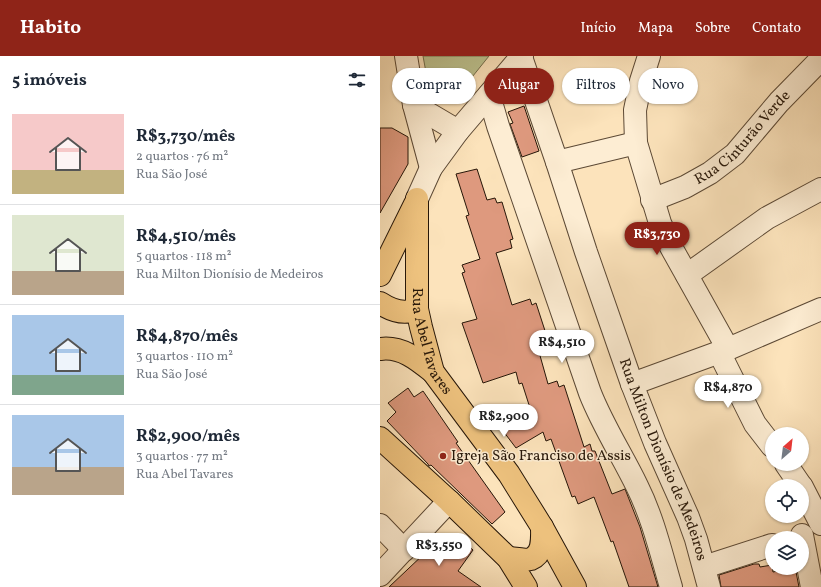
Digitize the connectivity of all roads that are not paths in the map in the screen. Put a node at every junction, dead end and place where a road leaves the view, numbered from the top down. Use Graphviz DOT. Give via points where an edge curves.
graph roads {
  1 [pos="406,56"];
  2 [pos="522,56"];
  3 [pos="649,56"];
  4 [pos="821,59"];
  5 [pos="512,68"];
  6 [pos="484,100"];
  7 [pos="491,104"];
  8 [pos="414,106"];
  9 [pos="458,131"];
  10 [pos="636,143"];
  11 [pos="557,162"];
  12 [pos="431,168"];
  13 [pos="821,189"];
  14 [pos="417,199"];
  15 [pos="652,200"];
  16 [pos="380,275"];
  17 [pos="687,275"];
  18 [pos="380,303"];
  19 [pos="417,309"];
  20 [pos="821,309"];
  21 [pos="380,349"];
  22 [pos="723,350"];
  23 [pos="433,372"];
  24 [pos="632,384"];
  25 [pos="765,437"];
  26 [pos="380,438"];
  27 [pos="809,501"];
  28 [pos="450,502"];
  29 [pos="821,524"];
  30 [pos="380,525"];
  31 [pos="542,527"];
  32 [pos="765,548"];
  33 [pos="404,550"];
  34 [pos="508,558"];
  35 [pos="809,564"];
  36 [pos="380,575"];
  37 [pos="707,577"];
  38 [pos="570,585"];
  39 [pos="526,587"];
  40 [pos="671,587"];
  41 [pos="812,587"];
  1 -- 8 [label="street"];
  2 -- 5 [label="street, Rua Abel Tavares"];
  2 -- 11 [label="street, Rua Milton Dionísio de Medeiros"];
  3 -- 10 [label="street" via="635,110"];
  4 -- 15 [label="street, Rua Cinturão Verde" via="779,102 736,154 685,187"];
  6 -- 9 [label="street, Rua Abel Tavares"];
  7 -- 40 [label="street" via="590,394 650,516"];
  8 -- 9 [label="street"];
  8 -- 12 [label="street"];
  9 -- 12 [label="street, Rua Abel Tavares"];
  10 -- 11 [label="street"];
  10 -- 15 [label="street"];
  11 -- 24 [label="street, Rua Milton Dionísio de Medeiros"];
  12 -- 14 [label="street, Rua Abel Tavares"];
  13 -- 17 [label="street" via="767,218"];
  14 -- 16 [label="main road, Rua Abel Tavares"];
  14 -- 19 [label="main road, Rua Abel Tavares"];
  15 -- 17 [label="street" via="660,223"];
  17 -- 22 [label="street"];
  18 -- 19 [label="main road" via="394,311 409,312"];
  19 -- 23 [label="main road, Rua Abel Tavares"];
  20 -- 22 [label="street"];
  21 -- 23 [label="main road" via="400,350 416,358"];
  22 -- 24 [label="street"];
  22 -- 25 [label="street" via="755,424"];
  23 -- 31 [label="main road, Rua Abel Tavares" via="509,474"];
  24 -- 37 [label="street, Rua Milton Dionísio de Medeiros" via="688,517"];
  26 -- 28 [label="main road"];
  27 -- 29 [label="street"];
  28 -- 33 [label="street"];
  28 -- 34 [label="main road"];
  30 -- 33 [label="street"];
  31 -- 34 [label="main road" via="542,545 538,553 531,559"];
  31 -- 38 [label="main road, Rua Abel Tavares"];
  32 -- 37 [label="street, Rua Milton Dionísio de Medeiros"];
  33 -- 36 [label="street"];
  34 -- 39 [label="main road"];
  35 -- 41 [label="street"];
}
